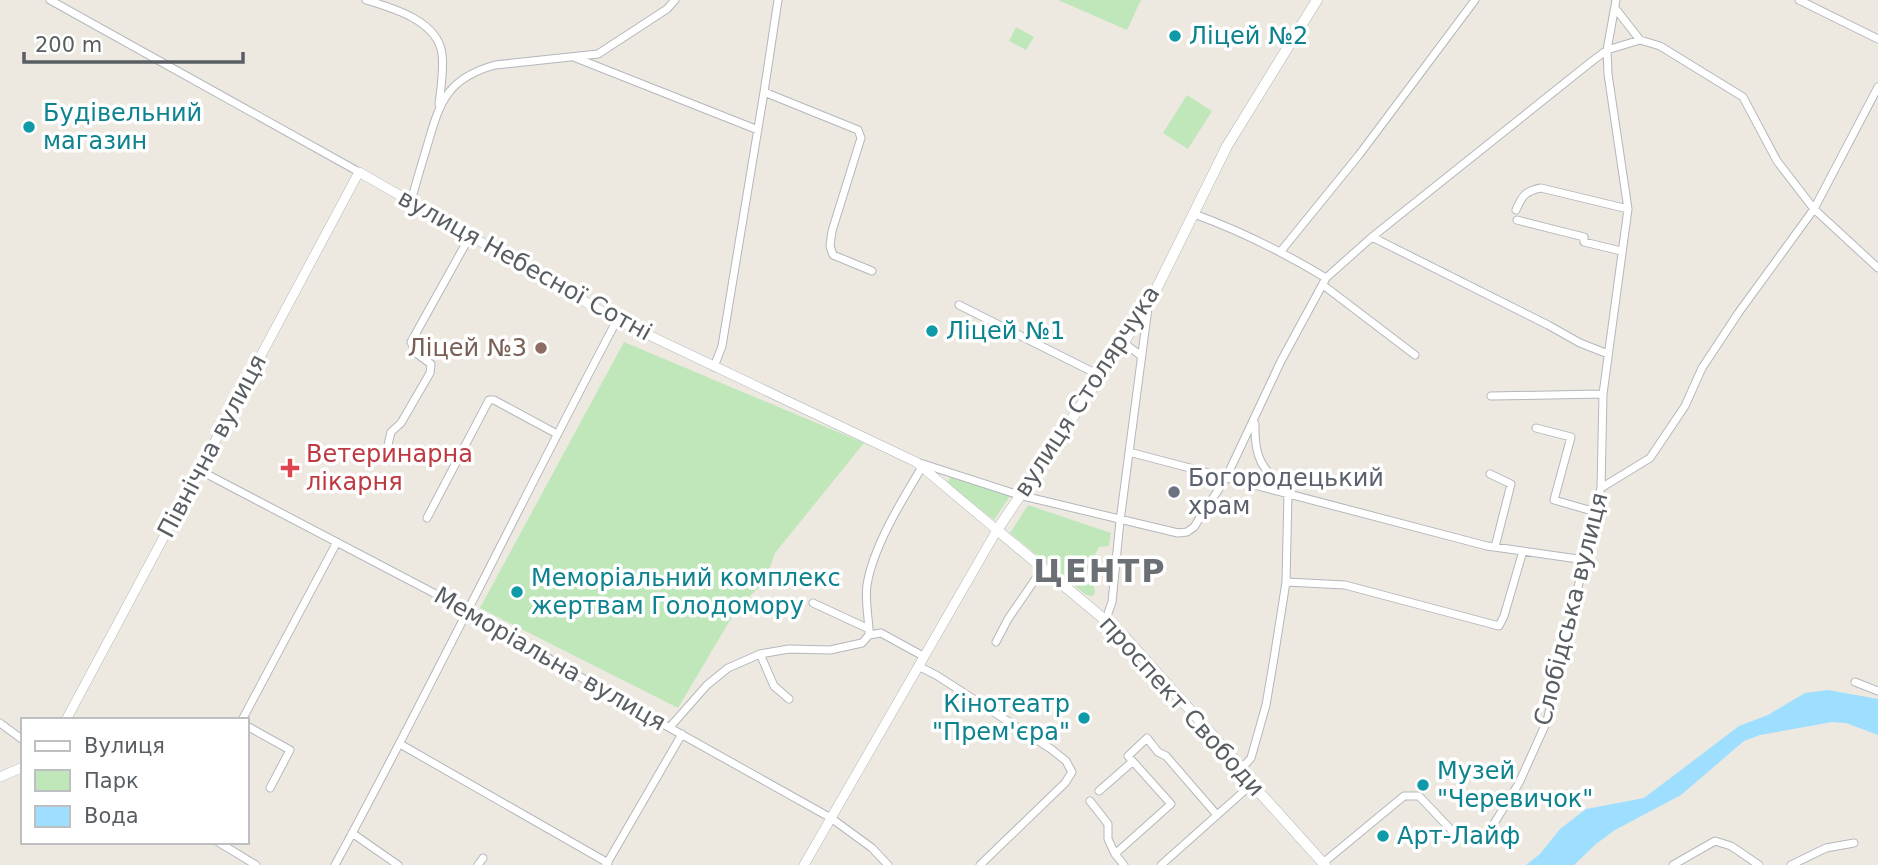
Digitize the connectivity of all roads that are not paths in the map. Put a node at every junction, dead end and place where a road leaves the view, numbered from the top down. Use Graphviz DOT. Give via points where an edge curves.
graph roads {
  1 [pos="50,0"];
  2 [pos="366,0"];
  3 [pos="675,0"];
  4 [pos="778,0"];
  5 [pos="1317,0"];
  6 [pos="1475,0"];
  7 [pos="1799,0"];
  8 [pos="1616,4"];
  9 [pos="1878,39"];
  10 [pos="1640,40"];
  11 [pos="1607,50"];
  12 [pos="573,56"];
  13 [pos="1878,87"];
  14 [pos="764,92"];
  15 [pos="439,104"];
  16 [pos="758,130"];
  17 [pos="359,172"];
  18 [pos="411,202"];
  19 [pos="1628,209"];
  20 [pos="1814,209"];
  21 [pos="1516,210"];
  22 [pos="1194,214"];
  23 [pos="1517,219"];
  24 [pos="470,236"];
  25 [pos="1373,237"];
  26 [pos="1281,251"];
  27 [pos="1621,251"];
  28 [pos="1878,268"];
  29 [pos="872,271"];
  30 [pos="1324,281"];
  31 [pos="959,305"];
  32 [pos="1148,306"];
  33 [pos="617,320"];
  34 [pos="1120,347"];
  35 [pos="1140,355"];
  36 [pos="1415,355"];
  37 [pos="1608,355"];
  38 [pos="714,367"];
  39 [pos="1101,376"];
  40 [pos="1603,394"];
  41 [pos="1491,396"];
  42 [pos="1256,419"];
  43 [pos="1536,428"];
  44 [pos="556,434"];
  45 [pos="388,445"];
  46 [pos="1129,452"];
  47 [pos="919,465"];
  48 [pos="200,470"];
  49 [pos="1490,474"];
  50 [pos="1226,478"];
  51 [pos="1601,488"];
  52 [pos="1288,493"];
  53 [pos="1019,495"];
  54 [pos="1596,512"];
  55 [pos="427,518"];
  56 [pos="1120,521"];
  57 [pos="997,530"];
  58 [pos="337,542"];
  59 [pos="1495,547"];
  60 [pos="1523,551"];
  61 [pos="1585,560"];
  62 [pos="1043,568"];
  63 [pos="1286,582"];
  64 [pos="813,603"];
  65 [pos="468,611"];
  66 [pos="1106,619"];
  67 [pos="869,632"];
  68 [pos="996,642"];
  69 [pos="760,654"];
  70 [pos="923,656"];
  71 [pos="918,666"];
  72 [pos="1855,682"];
  73 [pos="1878,691"];
  74 [pos="789,699"];
  75 [pos="67,718"];
  76 [pos="243,718"];
  77 [pos="0,723"];
  78 [pos="248,727"];
  79 [pos="670,727"];
  80 [pos="682,734"];
  81 [pos="21,739"];
  82 [pos="400,744"];
  83 [pos="1132,762"];
  84 [pos="21,768"];
  85 [pos="1242,768"];
  86 [pos="0,777"];
  87 [pos="1252,784"];
  88 [pos="270,788"];
  89 [pos="1099,791"];
  90 [pos="1090,801"];
  91 [pos="1217,815"];
  92 [pos="831,818"];
  93 [pos="352,833"];
  94 [pos="1854,843"];
  95 [pos="221,844"];
  96 [pos="1115,854"];
  97 [pos="607,864"];
  98 [pos="1324,864"];
  99 [pos="257,865"];
  100 [pos="335,865"];
  101 [pos="398,865"];
  102 [pos="803,865"];
  103 [pos="888,865"];
  104 [pos="980,865"];
  105 [pos="1124,865"];
  106 [pos="1161,865"];
  107 [pos="1673,865"];
  108 [pos="1759,865"];
  109 [pos="1791,865"];
  1 -- 17 [label="street, вулиця Небесної Сотні"];
  2 -- 15 [label="street" via="403,14 436,36 443,68"];
  3 -- 12 [label="street" via="598,54"];
  4 -- 14 [label="street"];
  5 -- 22 [label="main road, вулиця Столярчука" via="1227,146"];
  6 -- 26 [label="street"];
  7 -- 9 [label="street"];
  8 -- 10 [label="street"];
  8 -- 11 [label="street, Слобідська вулиця"];
  10 -- 11 [label="street"];
  10 -- 20 [label="street" via="1660,46 1743,97 1777,161"];
  11 -- 19 [label="street, Слобідська вулиця"];
  11 -- 25 [label="street"];
  12 -- 15 [label="street" via="483,68 463,79"];
  12 -- 16 [label="street"];
  13 -- 20 [label="street"];
  14 -- 16 [label="street"];
  14 -- 29 [label="street" via="858,130 861,138 830,246 833,255"];
  15 -- 18 [label="street"];
  16 -- 38 [label="street" via="722,346"];
  17 -- 18 [label="street, вулиця Небесної Сотні"];
  17 -- 48 [label="street, Північна вулиця"];
  18 -- 24 [label="street, вулиця Небесної Сотні"];
  19 -- 21 [label="street" via="1541,188 1522,195"];
  19 -- 27 [label="street, Слобідська вулиця"];
  20 -- 28 [label="street"];
  20 -- 51 [label="street" via="1702,368 1685,406 1650,458"];
  22 -- 26 [label="street"];
  22 -- 32 [label="main road, вулиця Столярчука"];
  23 -- 27 [label="street"];
  24 -- 33 [label="street, вулиця Небесної Сотні"];
  24 -- 45 [label="street" via="411,342 415,353 431,364 430,373 391,432"];
  25 -- 30 [label="street"];
  25 -- 37 [label="street"];
  26 -- 30 [label="street"];
  27 -- 37 [label="street, Слобідська вулиця"];
  30 -- 36 [label="street"];
  30 -- 42 [label="street"];
  31 -- 39 [label="street"];
  32 -- 34 [label="main road, вулиця Столярчука"];
  32 -- 35 [label="street"];
  33 -- 38 [label="street, вулиця Небесної Сотні"];
  33 -- 44 [label="street"];
  34 -- 35 [label="street" via="1128,346"];
  34 -- 39 [label="main road, вулиця Столярчука"];
  35 -- 46 [label="street"];
  37 -- 40 [label="street, Слобідська вулиця"];
  38 -- 47 [label="street, вулиця Небесної Сотні"];
  39 -- 53 [label="main road, вулиця Столярчука"];
  40 -- 41 [label="street"];
  40 -- 51 [label="street, Слобідська вулиця"];
  42 -- 50 [label="street"];
  42 -- 52 [label="street" via="1255,446 1264,470"];
  43 -- 54 [label="street" via="1572,437 1554,500"];
  44 -- 55 [label="street" via="489,400"];
  44 -- 65 [label="street"];
  46 -- 50 [label="street"];
  46 -- 56 [label="street"];
  47 -- 53 [label="street"];
  47 -- 57 [label="street, вулиця Небесної Сотні"];
  47 -- 67 [label="street" via="872,566 866,587"];
  48 -- 58 [label="street, Меморіальна вулиця"];
  48 -- 75 [label="street, Північна вулиця"];
  49 -- 59 [label="street" via="1511,484"];
  50 -- 52 [label="street"];
  50 -- 56 [label="street" via="1187,532"];
  51 -- 54 [label="street, Слобідська вулиця"];
  52 -- 59 [label="street"];
  52 -- 63 [label="street"];
  53 -- 56 [label="street"];
  53 -- 57 [label="main road, вулиця Столярчука"];
  54 -- 61 [label="street, Слобідська вулиця"];
  56 -- 66 [label="street" via="1112,602"];
  57 -- 62 [label="main road, проспект Свободи"];
  57 -- 70 [label="street"];
  58 -- 65 [label="street, Меморіальна вулиця"];
  58 -- 76 [label="street"];
  59 -- 60 [label="street"];
  60 -- 61 [label="street"];
  60 -- 63 [label="street" via="1499,626 1345,585"];
  61 -- 98 [label="street, Слобідська вулиця" via="1546,721 1519,783 1490,830 1482,837 1455,834 1419,796 1404,796"];
  62 -- 66 [label="main road, проспект Свободи"];
  62 -- 68 [label="street"];
  63 -- 85 [label="street" via="1266,705 1251,758"];
  64 -- 67 [label="street"];
  65 -- 79 [label="street, Меморіальна вулиця"];
  65 -- 82 [label="street"];
  66 -- 85 [label="main road, проспект Свободи"];
  67 -- 69 [label="street" via="862,643 830,650"];
  67 -- 70 [label="street"];
  69 -- 74 [label="street" via="774,686"];
  69 -- 79 [label="street" via="728,668 707,685"];
  70 -- 71 [label="street"];
  71 -- 92 [label="street"];
  71 -- 104 [label="street" via="1051,749 1072,772"];
  72 -- 73 [label="street"];
  77 -- 81 [label="street"];
  78 -- 88 [label="street" via="290,750"];
  79 -- 80 [label="street, Меморіальна вулиця"];
  80 -- 92 [label="street, Меморіальна вулиця"];
  80 -- 97 [label="street"];
  82 -- 93 [label="street"];
  82 -- 97 [label="street"];
  83 -- 89 [label="street"];
  83 -- 91 [label="street" via="1128,756 1147,738"];
  83 -- 96 [label="street" via="1171,804"];
  84 -- 86 [label="street"];
  85 -- 87 [label="main road, проспект Свободи"];
  87 -- 91 [label="street"];
  87 -- 98 [label="main road, проспект Свободи"];
  90 -- 96 [label="street" via="1108,824"];
  91 -- 106 [label="street"];
  92 -- 102 [label="street"];
  92 -- 103 [label="street, Меморіальна вулиця"];
  93 -- 100 [label="street"];
  93 -- 101 [label="street"];
  94 -- 109 [label="street" via="1826,848"];
  95 -- 99 [label="street"];
  96 -- 105 [label="street"];
  107 -- 108 [label="street" via="1715,841"];
}
